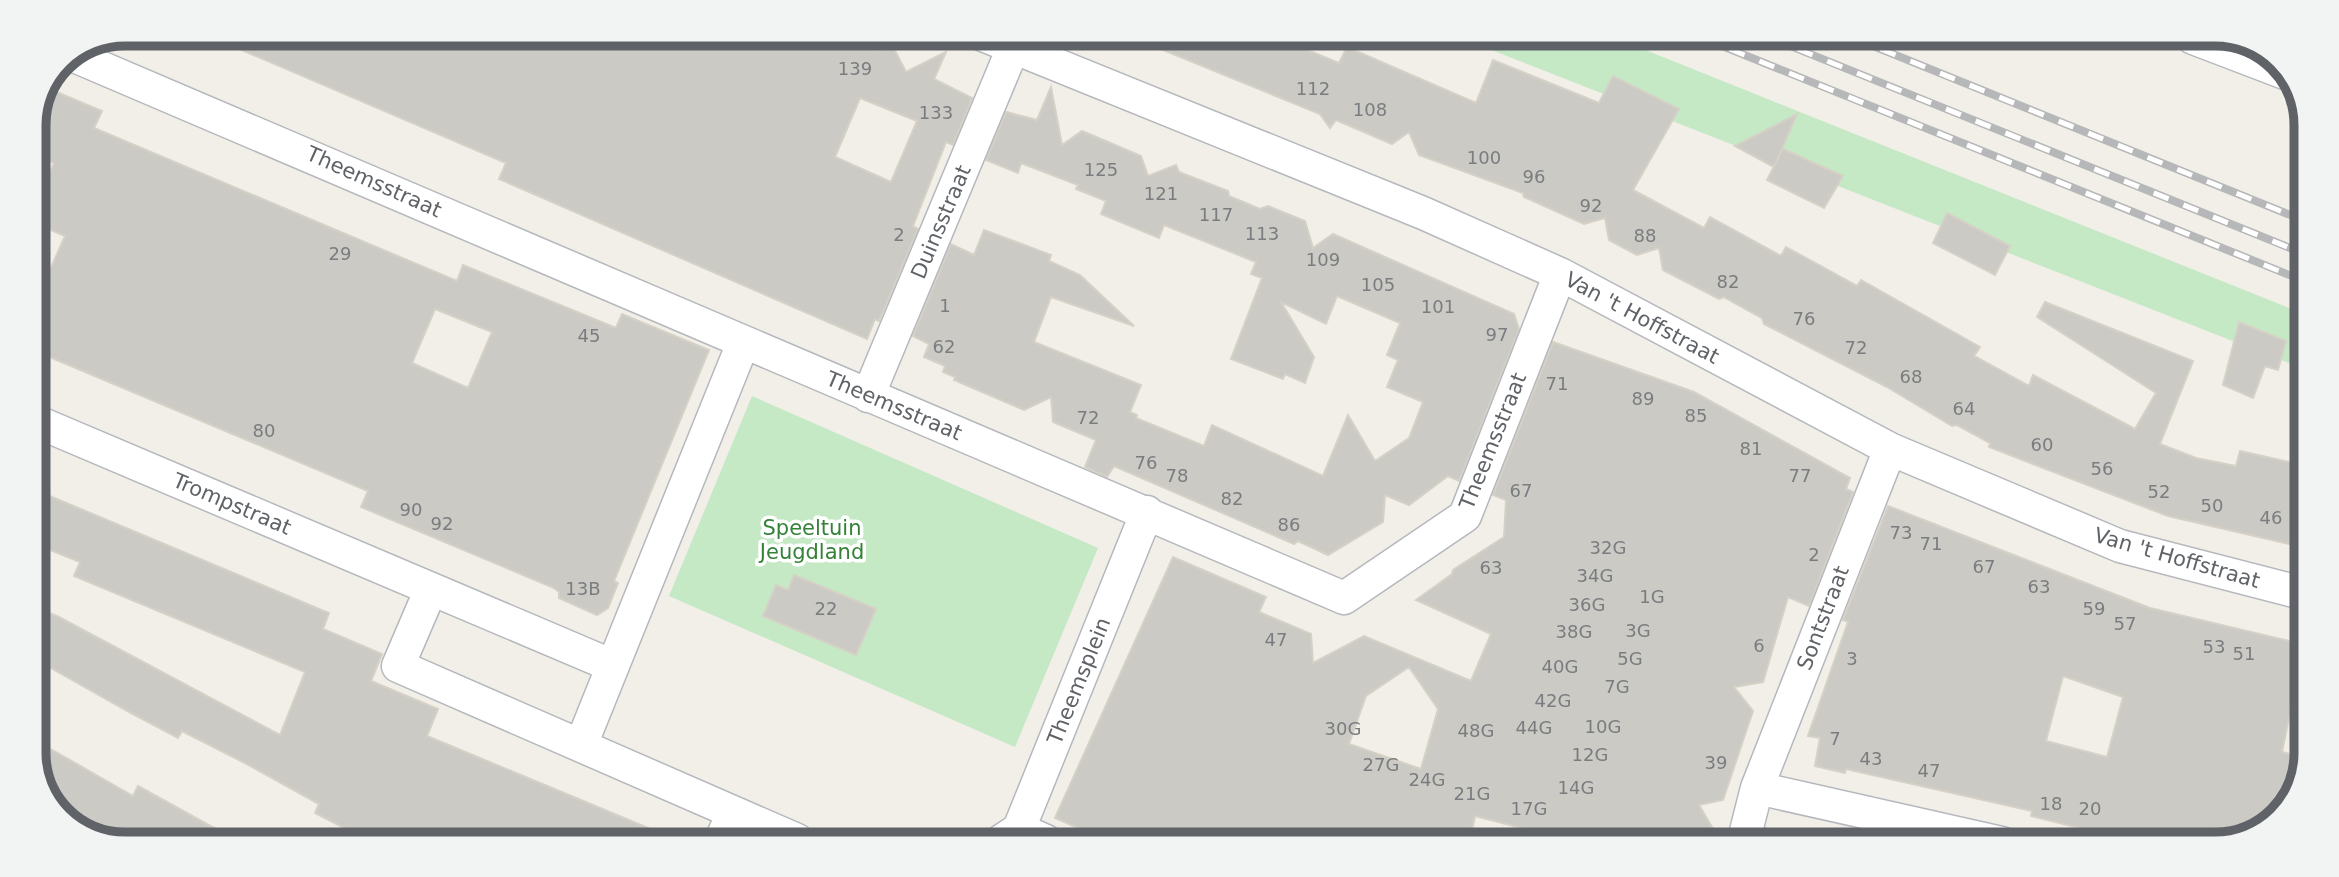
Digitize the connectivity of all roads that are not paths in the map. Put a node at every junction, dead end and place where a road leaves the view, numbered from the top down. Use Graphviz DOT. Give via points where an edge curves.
graph roads {
  1 [pos="1006,45"];
  2 [pos="2211,45"];
  3 [pos="1013,48"];
  4 [pos="81,59"];
  5 [pos="2267,66"];
  6 [pos="1560,274"];
  7 [pos="743,343"];
  8 [pos="868,396"];
  9 [pos="45,425"];
  10 [pos="1890,449"];
  11 [pos="1147,512"];
  12 [pos="431,589"];
  13 [pos="2294,591"];
  14 [pos="612,666"];
  15 [pos="581,745"];
  16 [pos="1757,788"];
  17 [pos="727,826"];
  18 [pos="757,832"];
  19 [pos="1024,832"];
  20 [pos="1746,832"];
  21 [pos="1931,832"];
  1 -- 3 [label="street, Van 't Hoffstraat"];
  2 -- 5 [label="street"];
  3 -- 6 [label="street, Van 't Hoffstraat" via="1423,213"];
  3 -- 8 [label="street, Duinsstraat"];
  4 -- 7 [label="street, Theemsstraat"];
  6 -- 10 [label="street, Van 't Hoffstraat"];
  6 -- 11 [label="street, Theemsstraat" via="1465,516 1344,598"];
  7 -- 8 [label="street, Theemsstraat"];
  7 -- 14 [label="street"];
  8 -- 11 [label="street, Theemsstraat"];
  9 -- 12 [label="street, Trompstraat"];
  10 -- 13 [label="street, Van 't Hoffstraat" via="2120,546"];
  10 -- 16 [label="street, Sontstraat"];
  11 -- 19 [label="street, Theemsplein"];
  12 -- 14 [label="street, Trompstraat"];
  12 -- 15 [label="street" via="398,666"];
  14 -- 15 [label="street"];
  15 -- 17 [label="street"];
  16 -- 20 [label="street, Sontstraat"];
  16 -- 21 [label="street"];
  17 -- 18 [label="street"];
}
